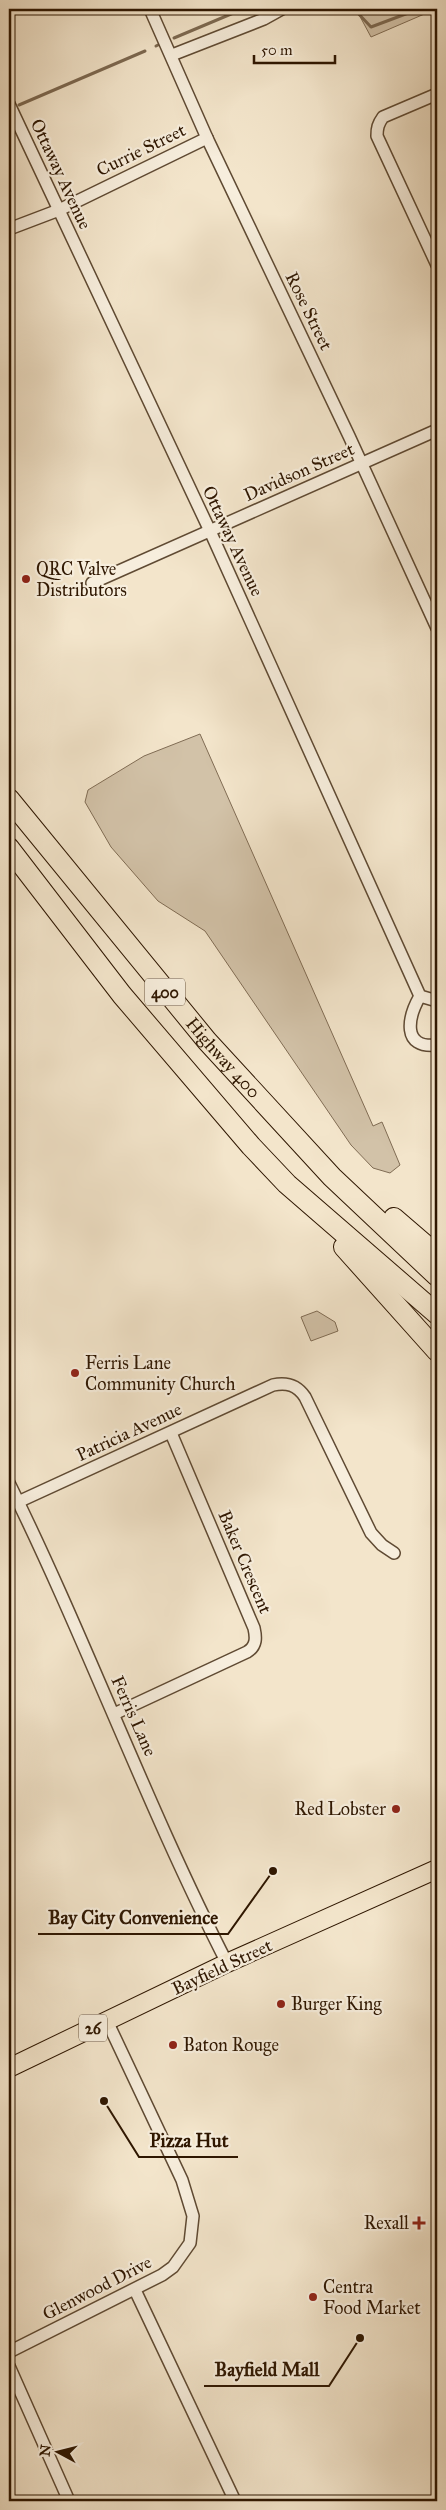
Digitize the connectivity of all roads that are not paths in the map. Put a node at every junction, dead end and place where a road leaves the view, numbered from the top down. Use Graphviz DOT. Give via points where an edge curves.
graph roads {
  1 [pos="150,9"];
  2 [pos="282,9"];
  3 [pos="172,55"];
  4 [pos="437,94"];
  5 [pos="9,104"];
  6 [pos="207,138"];
  7 [pos="59,210"];
  8 [pos="9,229"];
  9 [pos="437,265"];
  10 [pos="437,430"];
  11 [pos="362,464"];
  12 [pos="210,531"];
  13 [pos="92,583"];
  14 [pos="437,628"];
  15 [pos="9,799"];
  16 [pos="9,848"];
  17 [pos="420,996"];
  18 [pos="437,1001"];
  19 [pos="437,1045"];
  20 [pos="332,1177"];
  21 [pos="287,1184"];
  22 [pos="437,1255"];
  23 [pos="437,1276"];
  24 [pos="437,1314"];
  25 [pos="437,1352"];
  26 [pos="171,1433"];
  27 [pos="9,1483"];
  28 [pos="18,1502"];
  29 [pos="394,1553"];
  30 [pos="114,1714"];
  31 [pos="437,1869"];
  32 [pos="227,1964"];
  33 [pos="107,2021"];
  34 [pos="9,2068"];
  35 [pos="135,2290"];
  36 [pos="9,2352"];
  37 [pos="9,2366"];
  38 [pos="69,2501"];
  39 [pos="235,2501"];
  1 -- 3 [label="street, Rose Street"];
  2 -- 3 [label="street"];
  3 -- 6 [label="street, Rose Street"];
  4 -- 9 [label="street" via="383,118 377,131"];
  5 -- 7 [label="street, Ottaway Avenue"];
  6 -- 7 [label="street, Currie Street"];
  6 -- 11 [label="street, Rose Street"];
  7 -- 8 [label="street, Currie Street"];
  7 -- 12 [label="street, Ottaway Avenue"];
  10 -- 11 [label="street, Davidson Street"];
  11 -- 12 [label="street, Davidson Street"];
  11 -- 14 [label="street, Rose Street"];
  12 -- 13 [label="street, Davidson Street"];
  12 -- 17 [label="street, Ottaway Avenue"];
  15 -- 20 [label="highway, Highway 400 / 400" via="207,1041"];
  16 -- 21 [label="highway, Highway 400 / 400" via="122,995"];
  17 -- 18 [label="street"];
  17 -- 19 [label="street" via="410,1014 409,1028 419,1042 427,1046"];
  20 -- 22 [label="highway" via="381,1206"];
  20 -- 23 [label="highway, Highway 400 / 400"];
  21 -- 24 [label="highway, Highway 400 / 400"];
  21 -- 25 [label="highway"];
  26 -- 28 [label="street, Patricia Avenue"];
  26 -- 29 [label="street, Patricia Avenue" via="273,1385 296,1387 305,1397 371,1533"];
  26 -- 30 [label="street, Baker Crescent" via="254,1628 254,1645 247,1652"];
  27 -- 28 [label="street, Ferris Lane"];
  28 -- 30 [label="street, Ferris Lane"];
  30 -- 32 [label="street, Ferris Lane"];
  31 -- 32 [label="main road, Bayfield Street / 26"];
  32 -- 33 [label="main road, Bayfield Street / 26"];
  33 -- 34 [label="main road, Bayfield Street / 26"];
  33 -- 35 [label="street, Glenwood Drive" via="182,2180 193,2216 190,2243 174,2267"];
  35 -- 36 [label="street, Glenwood Drive"];
  35 -- 39 [label="street"];
  37 -- 38 [label="street"];
}
